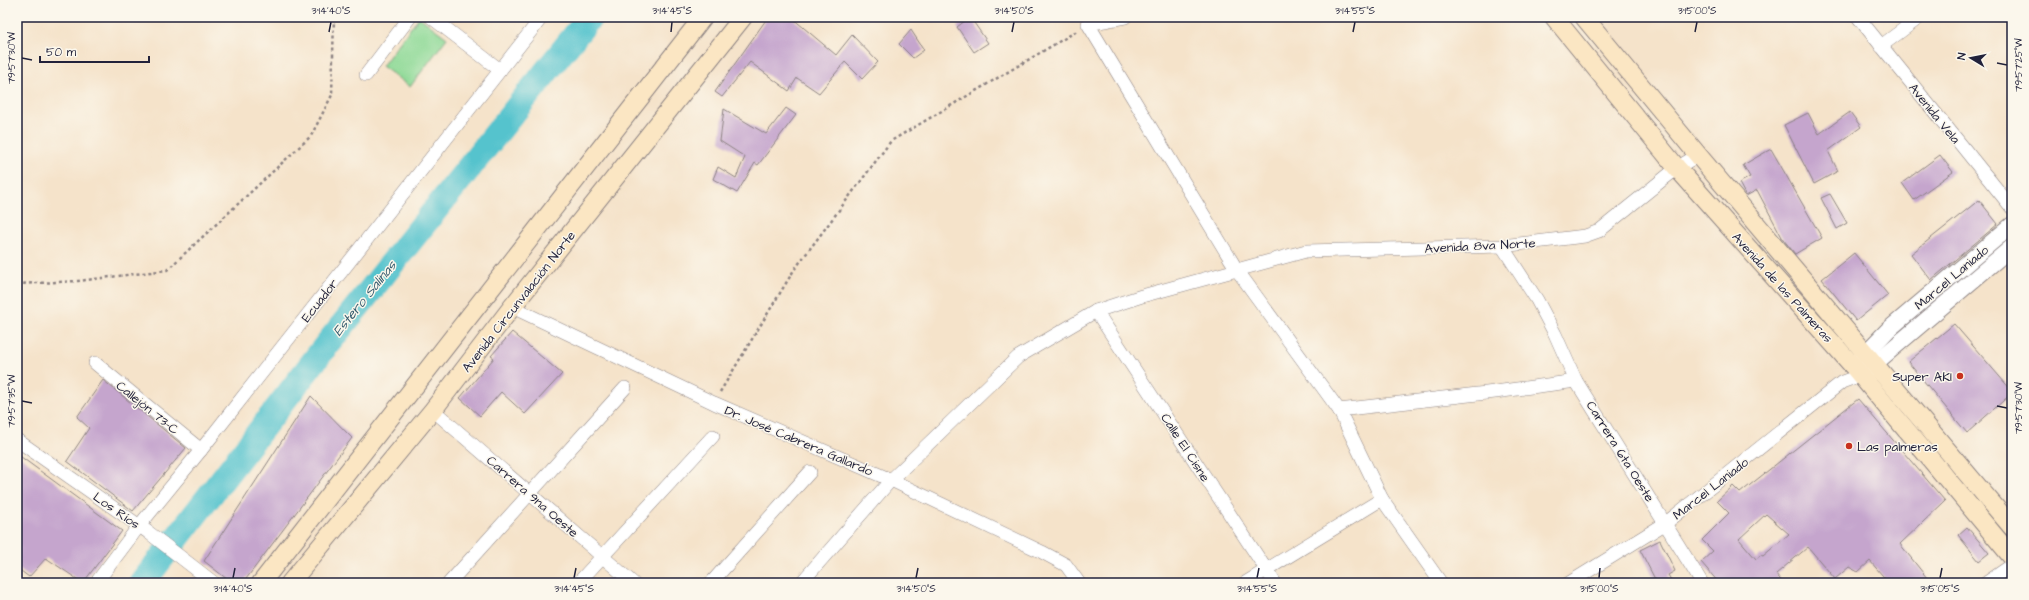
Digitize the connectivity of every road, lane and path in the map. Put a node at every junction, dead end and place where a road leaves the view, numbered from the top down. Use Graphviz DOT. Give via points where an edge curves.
graph roads {
  1 [pos="334,17"];
  2 [pos="410,17"];
  3 [pos="431,17"];
  4 [pos="542,17"];
  5 [pos="703,17"];
  6 [pos="743,17"];
  7 [pos="1125,17"];
  8 [pos="1554,17"];
  9 [pos="1584,17"];
  10 [pos="1858,17"];
  11 [pos="1920,17"];
  12 [pos="1088,24"];
  13 [pos="1881,46"];
  14 [pos="500,70"];
  15 [pos="366,75"];
  16 [pos="1698,155"];
  17 [pos="1677,168"];
  18 [pos="2012,208"];
  19 [pos="2012,225"];
  20 [pos="1502,246"];
  21 [pos="2012,247"];
  22 [pos="514,257"];
  23 [pos="1237,270"];
  24 [pos="536,276"];
  25 [pos="17,284"];
  26 [pos="512,307"];
  27 [pos="1096,311"];
  28 [pos="95,363"];
  29 [pos="1863,365"];
  30 [pos="1576,381"];
  31 [pos="625,388"];
  32 [pos="714,403"];
  33 [pos="434,410"];
  34 [pos="1339,410"];
  35 [pos="714,436"];
  36 [pos="17,440"];
  37 [pos="201,450"];
  38 [pos="810,472"];
  39 [pos="891,480"];
  40 [pos="530,493"];
  41 [pos="1382,499"];
  42 [pos="1666,523"];
  43 [pos="2012,527"];
  44 [pos="144,529"];
  45 [pos="602,556"];
  46 [pos="2012,556"];
  47 [pos="2012,565"];
  48 [pos="1267,570"];
  49 [pos="96,583"];
  50 [pos="214,583"];
  51 [pos="261,583"];
  52 [pos="290,583"];
  53 [pos="449,583"];
  54 [pos="578,583"];
  55 [pos="634,583"];
  56 [pos="711,583"];
  57 [pos="801,583"];
  58 [pos="1079,583"];
  59 [pos="1245,583"];
  60 [pos="1275,583"];
  61 [pos="1441,583"];
  62 [pos="1569,583"];
  63 [pos="1702,583"];
  64 [pos="1986,583"];
  1 -- 25 [label="path" via="332,95 311,136 167,270 78,281"];
  2 -- 15 [label="street"];
  3 -- 14 [label="street"];
  4 -- 14 [label="street, Ecuador"];
  5 -- 22 [label="main road"];
  6 -- 24 [label="main road, Avenida Circunvalación Norte"];
  7 -- 12 [label="street"];
  8 -- 17 [label="main road, Avenida de las Palmeras"];
  9 -- 16 [label="main road, Avenida de las Palmeras"];
  10 -- 13 [label="street, Avenida Vela"];
  11 -- 13 [label="street"];
  12 -- 23 [label="street"];
  12 -- 32 [label="path" via="891,141 794,270"];
  13 -- 18 [label="street, Avenida Vela"];
  14 -- 37 [label="street, Ecuador"];
  16 -- 17 [label="street, Avenida 8va Norte"];
  16 -- 29 [label="main road, Avenida de las Palmeras"];
  17 -- 20 [label="street, Avenida 8va Norte" via="1599,231 1585,236"];
  17 -- 29 [label="main road, Avenida de las Palmeras"];
  19 -- 29 [label="street, Marcel Laniado" via="1888,330"];
  20 -- 23 [label="street, Avenida 8va Norte" via="1306,251"];
  20 -- 30 [label="street, Carrera 6ta Oeste" via="1555,334"];
  21 -- 29 [label="street, Marcel Laniado"];
  22 -- 24 [label="main road"];
  22 -- 51 [label="main road"];
  23 -- 27 [label="street, Avenida 8va Norte"];
  23 -- 34 [label="street"];
  24 -- 26 [label="main road, Avenida Circunvalación Norte"];
  26 -- 32 [label="street, Dr. José Cabrera Gallardo"];
  26 -- 33 [label="main road, Avenida Circunvalación Norte"];
  27 -- 39 [label="street, Avenida 8va Norte" via="1018,357"];
  27 -- 48 [label="street, Calle El Cisne"];
  28 -- 37 [label="street, Callejón 73-C"];
  29 -- 42 [label="street, Marcel Laniado"];
  29 -- 43 [label="main road, Avenida de las Palmeras"];
  29 -- 46 [label="main road, Avenida de las Palmeras"];
  30 -- 34 [label="street"];
  30 -- 42 [label="street, Carrera 6ta Oeste"];
  31 -- 40 [label="street"];
  32 -- 39 [label="street, Dr. José Cabrera Gallardo"];
  33 -- 40 [label="street, Carrera 9na Oeste"];
  33 -- 52 [label="main road, Avenida Circunvalación Norte"];
  34 -- 41 [label="street"];
  35 -- 45 [label="street"];
  36 -- 44 [label="street, Los Ríos"];
  37 -- 44 [label="street, Ecuador"];
  38 -- 56 [label="street"];
  39 -- 57 [label="street, Avenida 8va Norte"];
  39 -- 58 [label="street, Dr. José Cabrera Gallardo" via="1066,565"];
  40 -- 45 [label="street, Carrera 9na Oeste"];
  40 -- 53 [label="street"];
  41 -- 48 [label="street"];
  41 -- 61 [label="street"];
  42 -- 62 [label="street, Marcel Laniado"];
  42 -- 63 [label="street, Carrera 6ta Oeste"];
  44 -- 49 [label="street, Ecuador"];
  44 -- 50 [label="street, Los Ríos"];
  45 -- 54 [label="street"];
  45 -- 55 [label="street, Carrera 9na Oeste"];
  47 -- 64 [label="street"];
  48 -- 59 [label="street"];
  48 -- 60 [label="street, Calle El Cisne"];
}
